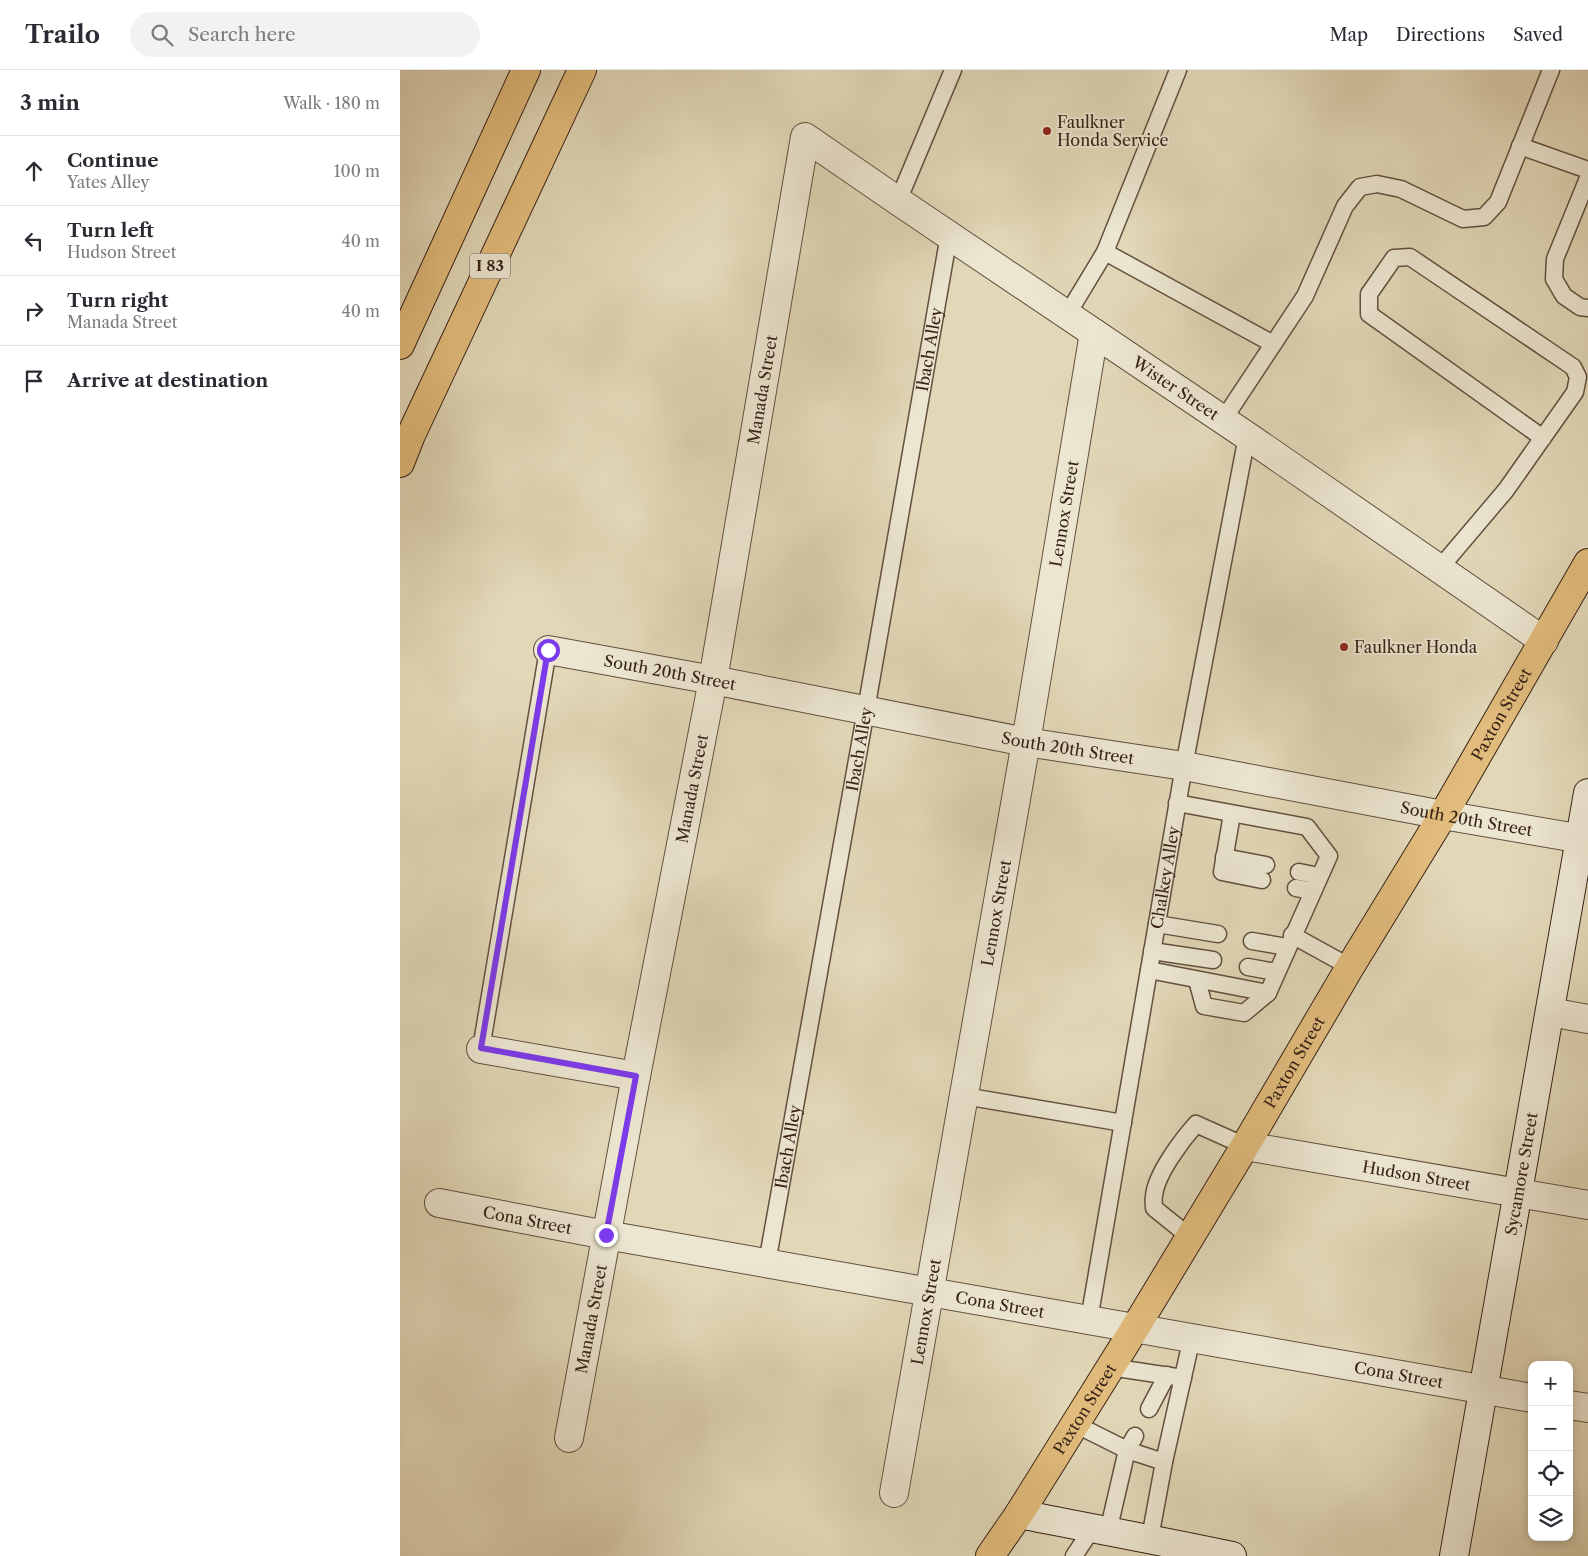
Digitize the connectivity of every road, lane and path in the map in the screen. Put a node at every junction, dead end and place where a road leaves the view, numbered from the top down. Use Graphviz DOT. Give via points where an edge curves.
graph roads {
  1 [pos="526,70"];
  2 [pos="582,70"];
  3 [pos="953,70"];
  4 [pos="1178,70"];
  5 [pos="1551,70"];
  6 [pos="806,136"];
  7 [pos="1520,146"];
  8 [pos="1588,170"];
  9 [pos="1588,178"];
  10 [pos="898,202"];
  11 [pos="949,235"];
  12 [pos="1105,252"];
  13 [pos="1588,308"];
  14 [pos="1067,315"];
  15 [pos="1094,333"];
  16 [pos="1273,344"];
  17 [pos="400,345"];
  18 [pos="1223,420"];
  19 [pos="1247,436"];
  20 [pos="1543,438"];
  21 [pos="400,463"];
  22 [pos="1588,563"];
  23 [pos="1439,569"];
  24 [pos="1544,641"];
  25 [pos="548,650"];
  26 [pos="713,680"];
  27 [pos="866,710"];
  28 [pos="1026,742"];
  29 [pos="1184,766"];
  30 [pos="1588,792"];
  31 [pos="1177,804"];
  32 [pos="1232,814"];
  33 [pos="1443,815"];
  34 [pos="1584,839"];
  35 [pos="1264,873"];
  36 [pos="1298,880"];
  37 [pos="1316,883"];
  38 [pos="1157,924"];
  39 [pos="1218,934"];
  40 [pos="1252,941"];
  41 [pos="1290,941"];
  42 [pos="1152,951"];
  43 [pos="1213,960"];
  44 [pos="1248,967"];
  45 [pos="1350,967"];
  46 [pos="1149,970"];
  47 [pos="1276,972"];
  48 [pos="1197,980"];
  49 [pos="1268,993"];
  50 [pos="1550,1012"];
  51 [pos="1588,1019"];
  52 [pos="481,1048"];
  53 [pos="636,1076"];
  54 [pos="964,1096"];
  55 [pos="1123,1124"];
  56 [pos="1245,1146"];
  57 [pos="1518,1193"];
  58 [pos="438,1203"];
  59 [pos="1588,1205"];
  60 [pos="606,1235"];
  61 [pos="1190,1237"];
  62 [pos="767,1263"];
  63 [pos="929,1292"];
  64 [pos="1089,1320"];
  65 [pos="1135,1328"];
  66 [pos="1192,1337"];
  67 [pos="1110,1367"];
  68 [pos="1175,1377"];
  69 [pos="1484,1390"];
  70 [pos="1528,1397"];
  71 [pos="1573,1405"];
  72 [pos="1588,1408"];
  73 [pos="1149,1409"];
  74 [pos="1075,1424"];
  75 [pos="569,1438"];
  76 [pos="1131,1443"];
  77 [pos="1164,1462"];
  78 [pos="894,1493"];
  79 [pos="1019,1514"];
  80 [pos="1100,1530"];
  81 [pos="1150,1538"];
  82 [pos="990,1556"];
  83 [pos="1074,1556"];
  84 [pos="1232,1556"];
  85 [pos="1454,1556"];
  1 -- 17 [label="main road"];
  2 -- 21 [label="main road, I 83"];
  3 -- 10 [label="lane"];
  4 -- 12 [label="lane"];
  5 -- 7 [label="lane"];
  6 -- 10 [label="street, Wister Street"];
  6 -- 26 [label="street, Manada Street"];
  7 -- 8 [label="lane"];
  7 -- 16 [label="lane" via="1498,202 1484,217 1463,219 1401,189 1377,184 1360,187 1345,206 1305,296"];
  9 -- 13 [label="lane" via="1555,259 1554,279 1564,296 1580,307"];
  10 -- 11 [label="street, Wister Street"];
  11 -- 14 [label="street, Wister Street"];
  11 -- 27 [label="lane, Ibach Alley"];
  12 -- 14 [label="lane"];
  12 -- 16 [label="lane"];
  14 -- 15 [label="street, Wister Street"];
  15 -- 18 [label="street, Wister Street"];
  15 -- 28 [label="street, Lennox Street"];
  16 -- 18 [label="lane"];
  18 -- 19 [label="street, Wister Street"];
  19 -- 23 [label="street, Wister Street"];
  19 -- 29 [label="lane, Chalkey Alley"];
  20 -- 20 [label="lane" via="1575,392 1578,377 1573,367 1410,257 1394,258 1369,294 1369,314"];
  20 -- 23 [label="lane" via="1506,490"];
  22 -- 24 [label="main road, Paxton Street"];
  23 -- 24 [label="street, Wister Street"];
  24 -- 33 [label="main road, Paxton Street"];
  25 -- 26 [label="street, South 20th Street"];
  25 -- 52 [label="lane"];
  26 -- 27 [label="street, South 20th Street"];
  26 -- 53 [label="street, Manada Street"];
  27 -- 28 [label="street, South 20th Street"];
  27 -- 62 [label="lane, Ibach Alley"];
  28 -- 29 [label="street, South 20th Street"];
  28 -- 54 [label="street, Lennox Street"];
  29 -- 31 [label="lane, Chalkey Alley"];
  29 -- 33 [label="street, South 20th Street"];
  30 -- 34 [label="street, Sycamore Street"];
  31 -- 32 [label="lane"];
  31 -- 38 [label="lane, Chalkey Alley"];
  32 -- 35 [label="lane" via="1222,872"];
  32 -- 37 [label="lane" via="1307,827 1328,856"];
  33 -- 34 [label="street, South 20th Street"];
  33 -- 45 [label="main road, Paxton Street"];
  34 -- 50 [label="street, Sycamore Street"];
  36 -- 37 [label="lane"];
  37 -- 41 [label="lane"];
  38 -- 39 [label="lane"];
  38 -- 42 [label="lane, Chalkey Alley"];
  40 -- 41 [label="lane"];
  41 -- 45 [label="lane"];
  41 -- 47 [label="lane"];
  42 -- 43 [label="lane"];
  42 -- 46 [label="lane, Chalkey Alley"];
  44 -- 47 [label="lane"];
  45 -- 56 [label="main road, Paxton Street"];
  46 -- 48 [label="lane"];
  46 -- 55 [label="lane, Chalkey Alley"];
  47 -- 49 [label="lane"];
  48 -- 49 [label="lane"];
  48 -- 49 [label="lane" via="1204,1006 1212,1008 1244,1013"];
  50 -- 51 [label="street"];
  50 -- 57 [label="street, Sycamore Street"];
  52 -- 53 [label="street"];
  53 -- 60 [label="street, Manada Street"];
  54 -- 55 [label="lane"];
  54 -- 63 [label="street, Lennox Street"];
  55 -- 64 [label="lane, Chalkey Alley"];
  56 -- 57 [label="street, Hudson Street"];
  56 -- 61 [label="main road, Paxton Street"];
  56 -- 61 [label="lane" via="1196,1124 1182,1139 1160,1176 1154,1208"];
  57 -- 59 [label="street, Hudson Street"];
  57 -- 69 [label="street, Sycamore Street"];
  58 -- 60 [label="street, Cona Street"];
  60 -- 62 [label="street, Cona Street"];
  60 -- 75 [label="street, Manada Street"];
  61 -- 65 [label="main road, Paxton Street"];
  62 -- 63 [label="street, Cona Street"];
  63 -- 64 [label="street, Cona Street"];
  63 -- 78 [label="street, Lennox Street"];
  64 -- 65 [label="street, Cona Street"];
  65 -- 66 [label="street, Cona Street"];
  65 -- 67 [label="main road, Paxton Street"];
  66 -- 68 [label="lane"];
  66 -- 69 [label="street, Cona Street"];
  67 -- 68 [label="lane"];
  67 -- 74 [label="main road, Paxton Street"];
  68 -- 73 [label="lane"];
  68 -- 77 [label="lane"];
  69 -- 70 [label="street, Cona Street"];
  69 -- 85 [label="street, Sycamore Street"];
  71 -- 72 [label="street"];
  74 -- 76 [label="lane"];
  74 -- 79 [label="main road, Paxton Street"];
  76 -- 77 [label="lane"];
  76 -- 80 [label="lane"];
  77 -- 81 [label="lane"];
  79 -- 80 [label="street"];
  79 -- 82 [label="main road, Paxton Street"];
  80 -- 81 [label="street"];
  80 -- 83 [label="lane"];
  81 -- 84 [label="street"];
}
